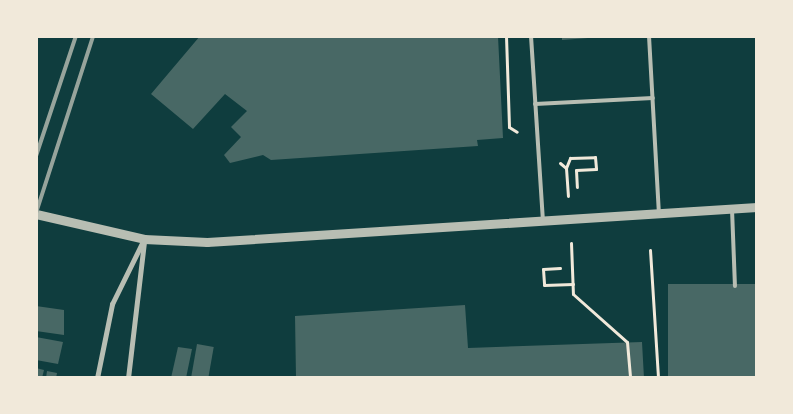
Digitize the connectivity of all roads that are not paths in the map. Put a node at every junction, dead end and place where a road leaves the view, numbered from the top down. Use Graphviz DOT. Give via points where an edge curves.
graph roads {
  1 [pos="531,36"];
  2 [pos="649,36"];
  3 [pos="653,98"];
  4 [pos="535,104"];
  5 [pos="757,207"];
  6 [pos="732,209"];
  7 [pos="36,214"];
  8 [pos="660,214"];
  9 [pos="543,221"];
  10 [pos="144,239"];
  11 [pos="735,286"];
  12 [pos="97,378"];
  13 [pos="128,378"];
  1 -- 4 [label="lane"];
  2 -- 3 [label="lane"];
  3 -- 4 [label="lane"];
  3 -- 8 [label="lane"];
  4 -- 9 [label="lane"];
  5 -- 6 [label="street"];
  6 -- 8 [label="street"];
  6 -- 11 [label="lane"];
  7 -- 10 [label="street"];
  8 -- 9 [label="street"];
  9 -- 10 [label="street" via="207,242"];
  10 -- 12 [label="street" via="112,304"];
  10 -- 13 [label="street" via="140,308"];
}
